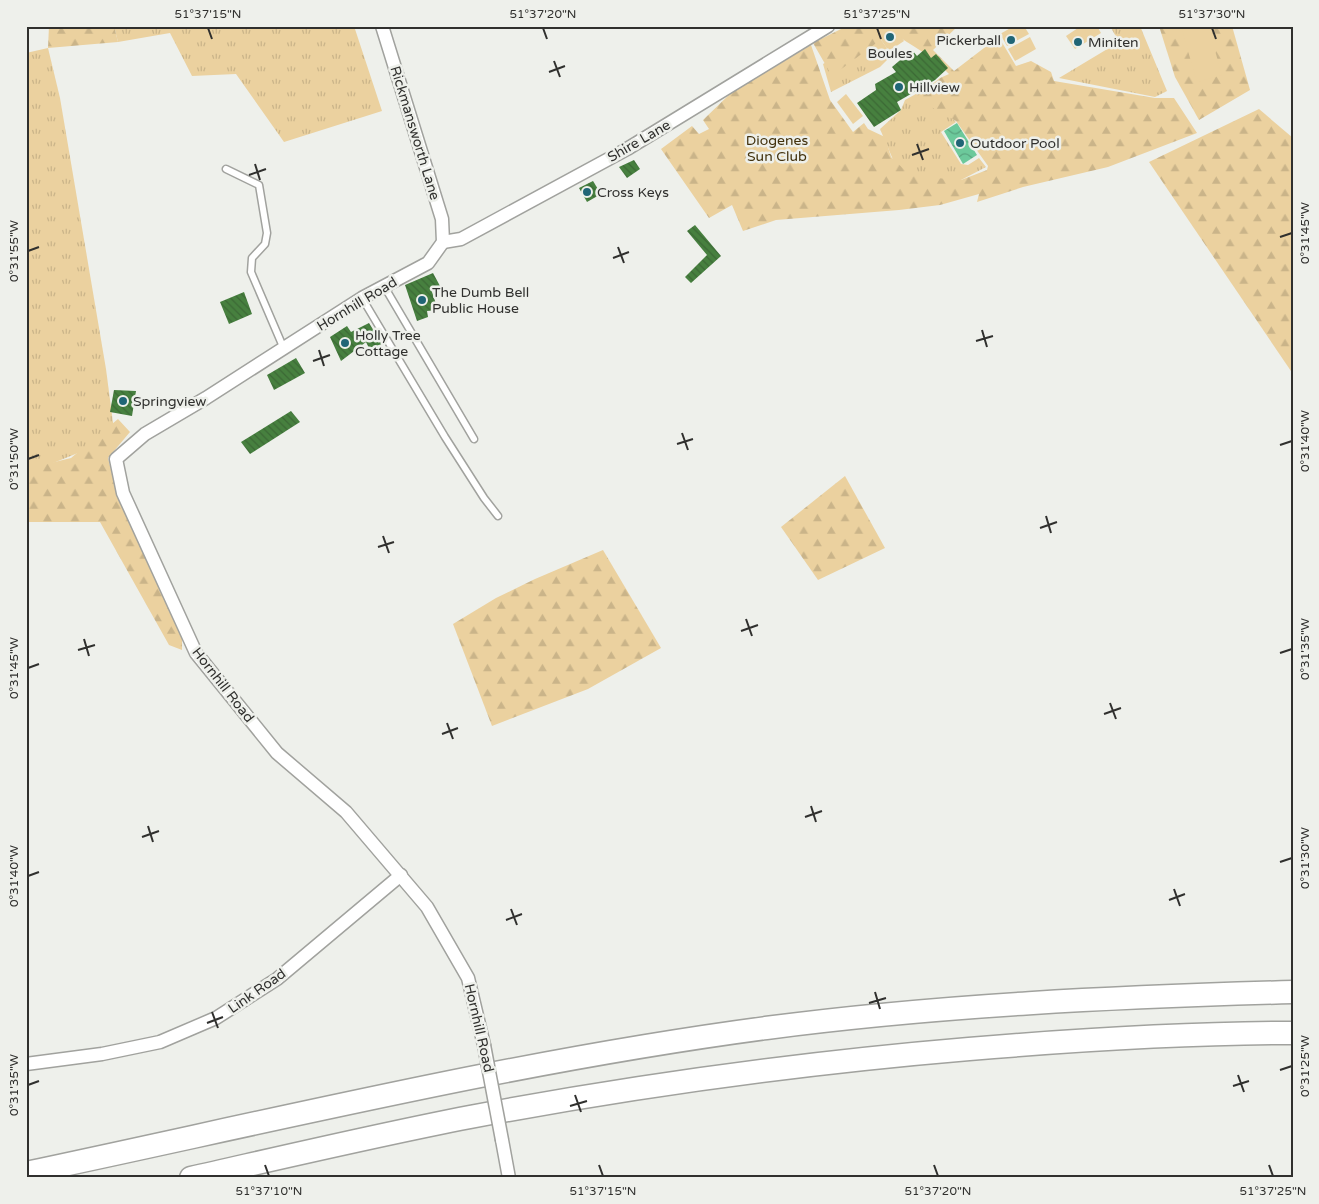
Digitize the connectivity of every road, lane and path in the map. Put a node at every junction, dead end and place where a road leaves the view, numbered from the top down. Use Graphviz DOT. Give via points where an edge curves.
graph roads {
  1 [pos="382,26"];
  2 [pos="828,26"];
  3 [pos="226,168"];
  4 [pos="443,242"];
  5 [pos="384,286"];
  6 [pos="362,298"];
  7 [pos="284,349"];
  8 [pos="474,439"];
  9 [pos="498,516"];
  10 [pos="401,875"];
  11 [pos="1293,992"];
  12 [pos="1293,1033"];
  13 [pos="26,1064"];
  14 [pos="26,1173"];
  15 [pos="192,1178"];
  16 [pos="509,1178"];
  1 -- 4 [label="street, Rickmansworth Lane" via="442,219"];
  2 -- 4 [label="street, Shire Lane" via="627,149 460,239"];
  3 -- 7 [label="lane" via="259,185 267,233 265,244 252,258 251,272"];
  4 -- 5 [label="street, Hornhill Road" via="428,263"];
  5 -- 6 [label="street, Hornhill Road"];
  5 -- 8 [label="lane"];
  6 -- 7 [label="street, Hornhill Road"];
  6 -- 9 [label="lane" via="445,437"];
  7 -- 10 [label="street, Hornhill Road" via="145,434 116,459 123,493 196,653 277,752 346,812"];
  10 -- 13 [label="street, Link Road" via="277,979 216,1018 160,1042"];
  10 -- 16 [label="street, Hornhill Road, bridge" via="426,907 468,978"];
  11 -- 14 [label="highway" via="1108,997 891,1013 766,1028 513,1069"];
  12 -- 15 [label="highway" via="1105,1038 831,1062 589,1096 469,1117"];
}
